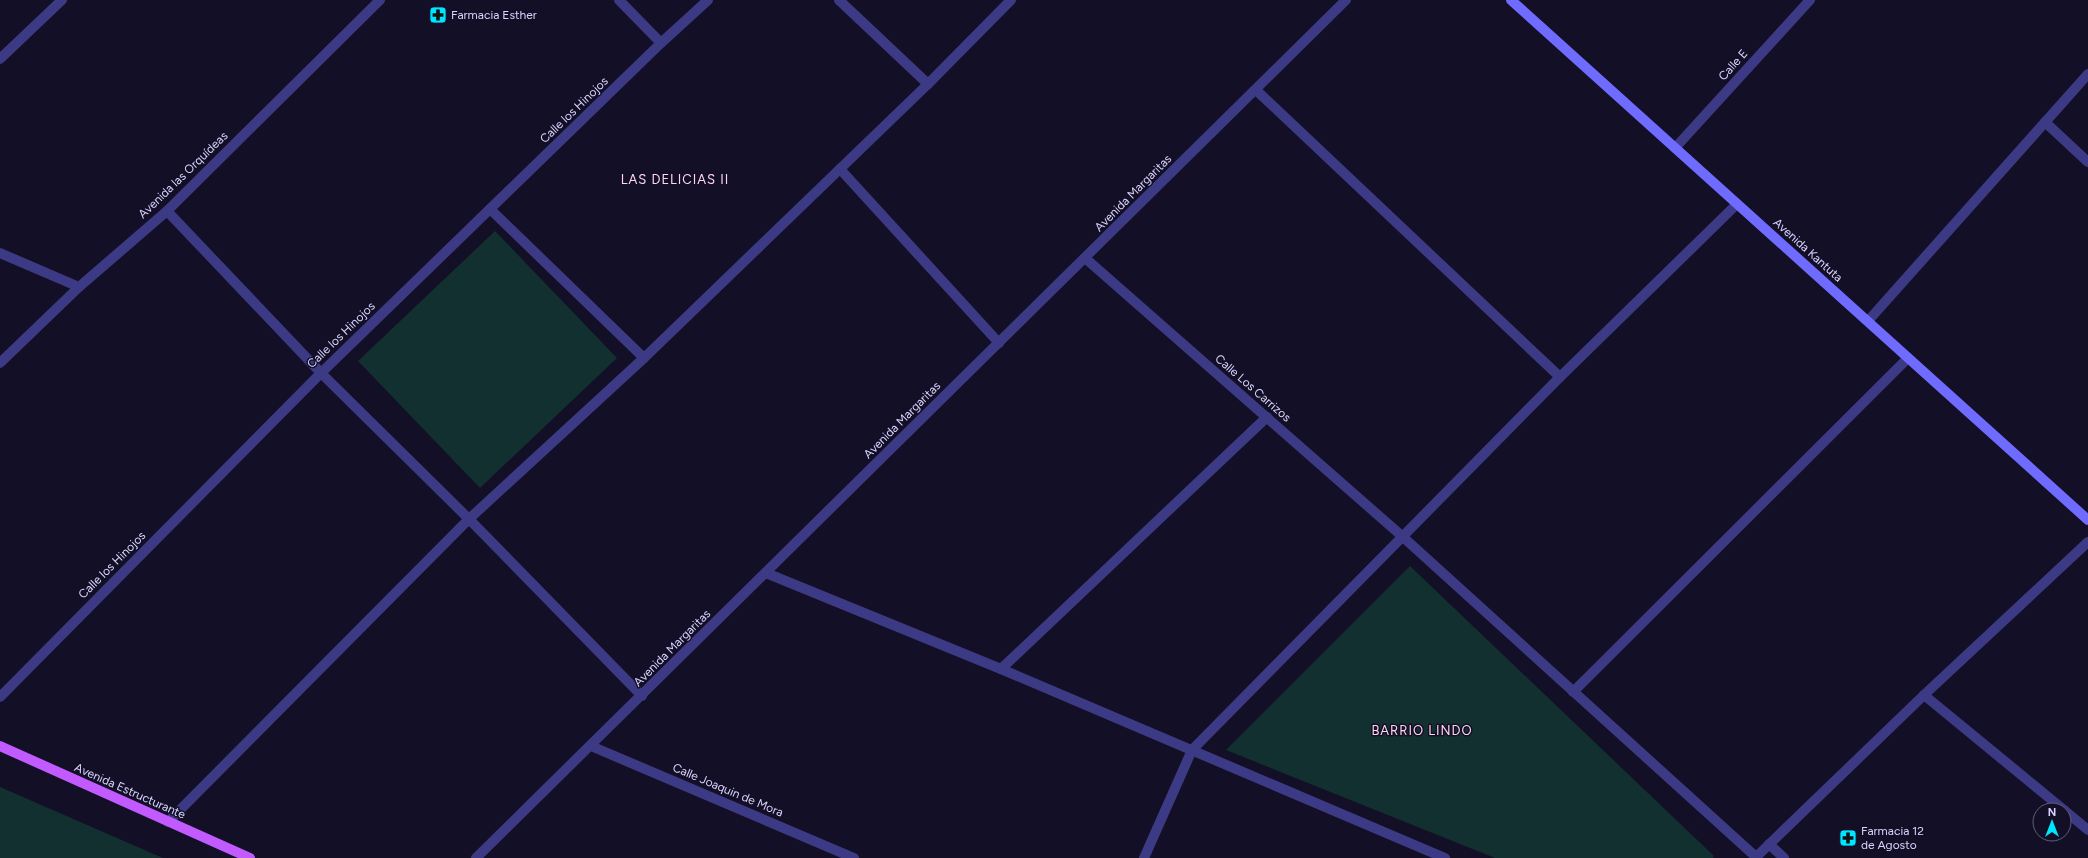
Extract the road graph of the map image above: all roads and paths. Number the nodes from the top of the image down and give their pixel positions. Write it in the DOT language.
graph roads {
  1 [pos="62,0"];
  2 [pos="380,0"];
  3 [pos="619,0"];
  4 [pos="708,0"];
  5 [pos="839,0"];
  6 [pos="1011,0"];
  7 [pos="1346,0"];
  8 [pos="1511,0"];
  9 [pos="1810,0"];
  10 [pos="660,43"];
  11 [pos="0,59"];
  12 [pos="2088,74"];
  13 [pos="928,84"];
  14 [pos="1256,90"];
  15 [pos="2045,122"];
  16 [pos="1675,148"];
  17 [pos="2088,162"];
  18 [pos="840,169"];
  19 [pos="1737,204"];
  20 [pos="490,209"];
  21 [pos="167,211"];
  22 [pos="0,253"];
  23 [pos="1085,258"];
  24 [pos="79,287"];
  25 [pos="1868,321"];
  26 [pos="999,343"];
  27 [pos="644,358"];
  28 [pos="1908,358"];
  29 [pos="0,363"];
  30 [pos="321,373"];
  31 [pos="1560,377"];
  32 [pos="1267,417"];
  33 [pos="470,519"];
  34 [pos="2088,520"];
  35 [pos="1403,537"];
  36 [pos="2088,542"];
  37 [pos="766,573"];
  38 [pos="1001,669"];
  39 [pos="1573,692"];
  40 [pos="1924,695"];
  41 [pos="642,696"];
  42 [pos="0,697"];
  43 [pos="0,746"];
  44 [pos="591,746"];
  45 [pos="1192,750"];
  46 [pos="2054,802"];
  47 [pos="2072,817"];
  48 [pos="168,822"];
  49 [pos="2088,830"];
  50 [pos="1769,844"];
  51 [pos="1756,857"];
  52 [pos="250,858"];
  53 [pos="476,858"];
  54 [pos="854,858"];
  55 [pos="1144,858"];
  56 [pos="1445,858"];
  57 [pos="1784,858"];
  1 -- 11 [label="street"];
  2 -- 21 [label="street, Avenida las Orquídeas"];
  3 -- 10 [label="street"];
  4 -- 10 [label="street, Calle los Hinojos"];
  5 -- 13 [label="street"];
  6 -- 13 [label="street"];
  7 -- 14 [label="street, Avenida Margaritas"];
  8 -- 16 [label="street, Avenida Kantuta"];
  9 -- 16 [label="street, Calle E"];
  10 -- 20 [label="street, Calle los Hinojos"];
  12 -- 15 [label="street"];
  13 -- 18 [label="street"];
  14 -- 23 [label="street, Avenida Margaritas"];
  14 -- 31 [label="street"];
  15 -- 17 [label="street"];
  15 -- 25 [label="street"];
  16 -- 19 [label="street, Avenida Kantuta"];
  18 -- 26 [label="street"];
  18 -- 27 [label="street"];
  19 -- 25 [label="street, Avenida Kantuta"];
  19 -- 31 [label="street"];
  20 -- 27 [label="street"];
  20 -- 30 [label="street, Calle los Hinojos"];
  21 -- 24 [label="street, Avenida las Orquídeas"];
  21 -- 30 [label="street"];
  22 -- 24 [label="street"];
  23 -- 26 [label="street, Avenida Margaritas"];
  23 -- 32 [label="street, Calle Los Carrizos"];
  24 -- 29 [label="street, Avenida las Orquídeas"];
  25 -- 28 [label="street, Avenida Kantuta"];
  26 -- 37 [label="street, Avenida Margaritas"];
  27 -- 33 [label="street"];
  28 -- 34 [label="street, Avenida Kantuta"];
  28 -- 39 [label="street"];
  30 -- 33 [label="street"];
  30 -- 42 [label="street, Calle los Hinojos"];
  31 -- 35 [label="street"];
  32 -- 35 [label="street, Calle Los Carrizos"];
  32 -- 38 [label="street"];
  33 -- 41 [label="street"];
  33 -- 48 [label="street"];
  35 -- 39 [label="street, Calle Los Carrizos"];
  35 -- 45 [label="street"];
  36 -- 40 [label="street"];
  37 -- 38 [label="street"];
  37 -- 41 [label="street, Avenida Margaritas"];
  38 -- 45 [label="street"];
  39 -- 51 [label="street, Calle Los Carrizos"];
  40 -- 46 [label="street"];
  40 -- 50 [label="street"];
  41 -- 44 [label="street, Avenida Margaritas"];
  43 -- 48 [label="main road, Avenida Estructurante"];
  44 -- 53 [label="street, Avenida Margaritas"];
  44 -- 54 [label="street, Calle Joaquin de Mora"];
  45 -- 55 [label="street"];
  45 -- 56 [label="street"];
  47 -- 49 [label="street"];
  48 -- 52 [label="main road, Avenida Estructurante"];
  50 -- 51 [label="street"];
  50 -- 57 [label="street"];
}
